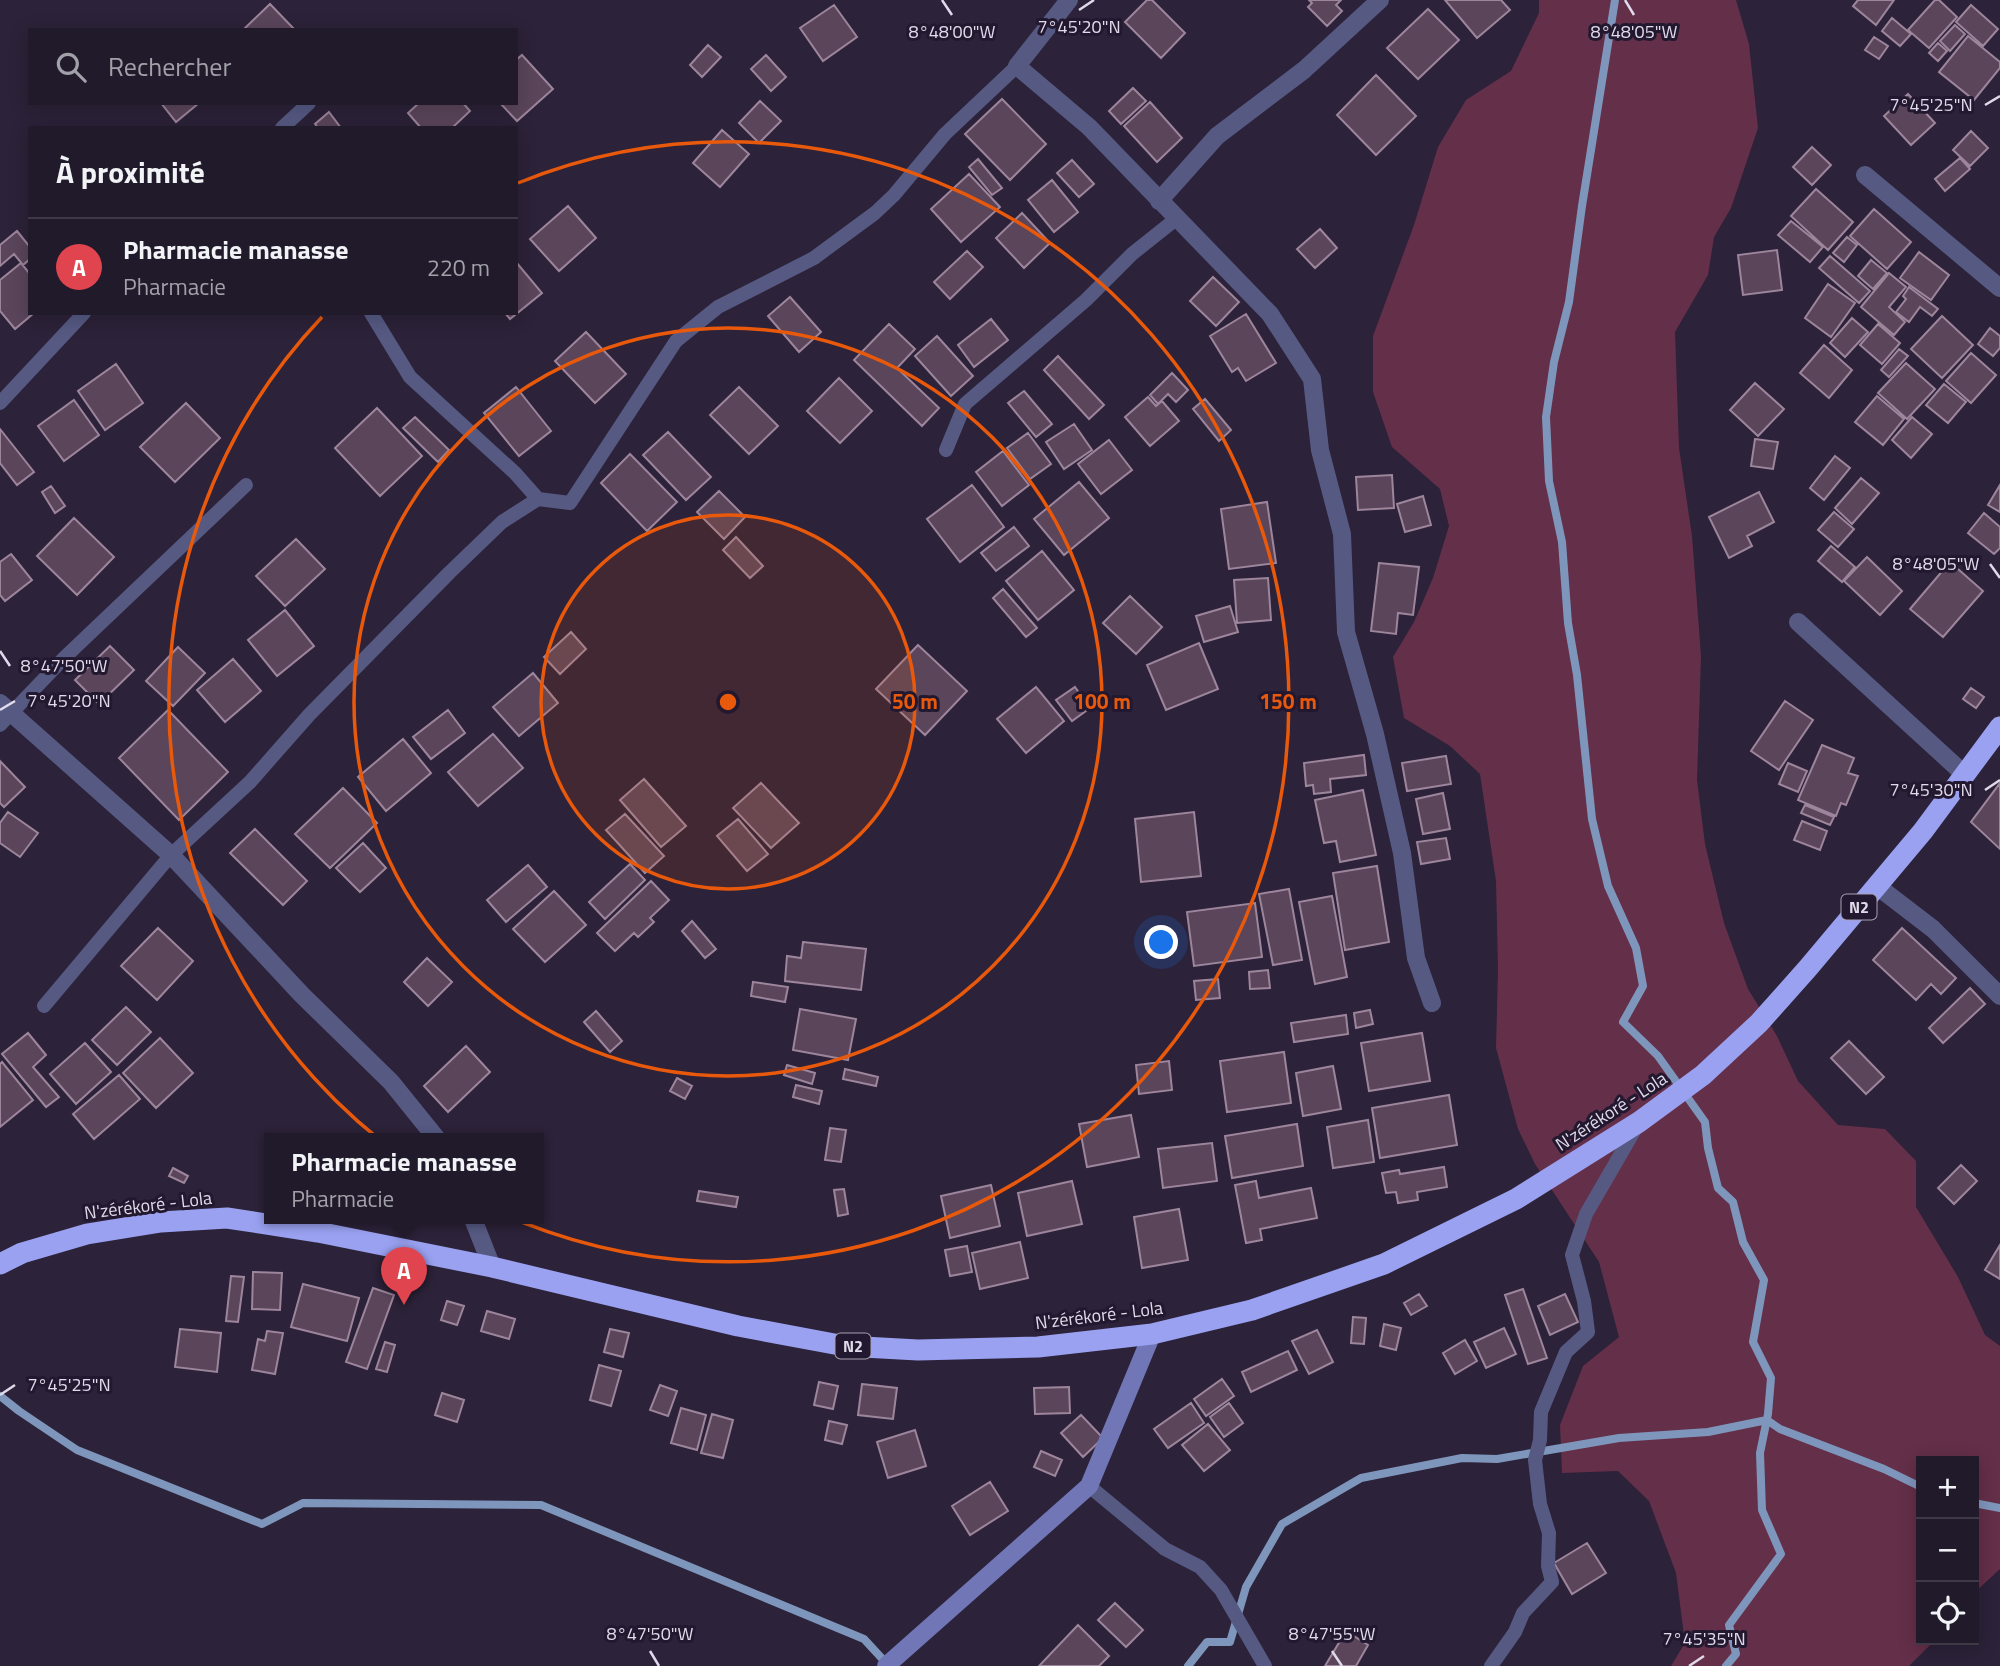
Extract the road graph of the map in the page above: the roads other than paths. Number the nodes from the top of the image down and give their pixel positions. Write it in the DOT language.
graph roads {
  1 [pos="1069,0"];
  2 [pos="1380,0"];
  3 [pos="1017,66"];
  4 [pos="307,105"];
  5 [pos="284,126"];
  6 [pos="1865,175"];
  7 [pos="1159,201"];
  8 [pos="1176,219"];
  9 [pos="2000,288"];
  10 [pos="82,315"];
  11 [pos="372,315"];
  12 [pos="0,403"];
  13 [pos="946,450"];
  14 [pos="246,485"];
  15 [pos="538,499"];
  16 [pos="1798,622"];
  17 [pos="4,713"];
  18 [pos="2000,727"];
  19 [pos="1964,774"];
  20 [pos="171,855"];
  21 [pos="1877,886"];
  22 [pos="2000,996"];
  23 [pos="1432,1003"];
  24 [pos="44,1006"];
  25 [pos="1639,1122"];
  26 [pos="432,1133"];
  27 [pos="264,1224"];
  28 [pos="266,1224"];
  29 [pos="475,1224"];
  30 [pos="0,1264"];
  31 [pos="492,1267"];
  32 [pos="1152,1334"];
  33 [pos="1089,1486"];
  34 [pos="886,1666"];
  35 [pos="1265,1666"];
  36 [pos="1492,1666"];
  1 -- 3 [label="street"];
  2 -- 7 [label="street"];
  3 -- 7 [label="street"];
  3 -- 15 [label="lane"];
  4 -- 5 [label="lane"];
  6 -- 9 [label="street"];
  7 -- 8 [label="street"];
  8 -- 13 [label="lane"];
  8 -- 23 [label="street"];
  10 -- 12 [label="lane"];
  11 -- 15 [label="lane"];
  14 -- 17 [label="lane"];
  15 -- 20 [label="lane"];
  16 -- 19 [label="street"];
  17 -- 20 [label="street"];
  18 -- 19 [label="highway, N'zérékoré - Lola / N2"];
  19 -- 21 [label="highway, N'zérékoré - Lola / N2"];
  20 -- 24 [label="lane"];
  20 -- 26 [label="street"];
  21 -- 22 [label="street"];
  21 -- 25 [label="highway, N'zérékoré - Lola / N2"];
  25 -- 32 [label="highway, N'zérékoré - Lola / N2"];
  25 -- 36 [label="lane"];
  27 -- 30 [label="highway, N'zérékoré - Lola / N2"];
  28 -- 31 [label="highway, N'zérékoré - Lola / N2"];
  29 -- 31 [label="street"];
  31 -- 32 [label="highway, N'zérékoré - Lola / N2"];
  32 -- 33 [label="street"];
  33 -- 34 [label="street"];
  33 -- 35 [label="lane"];
}
